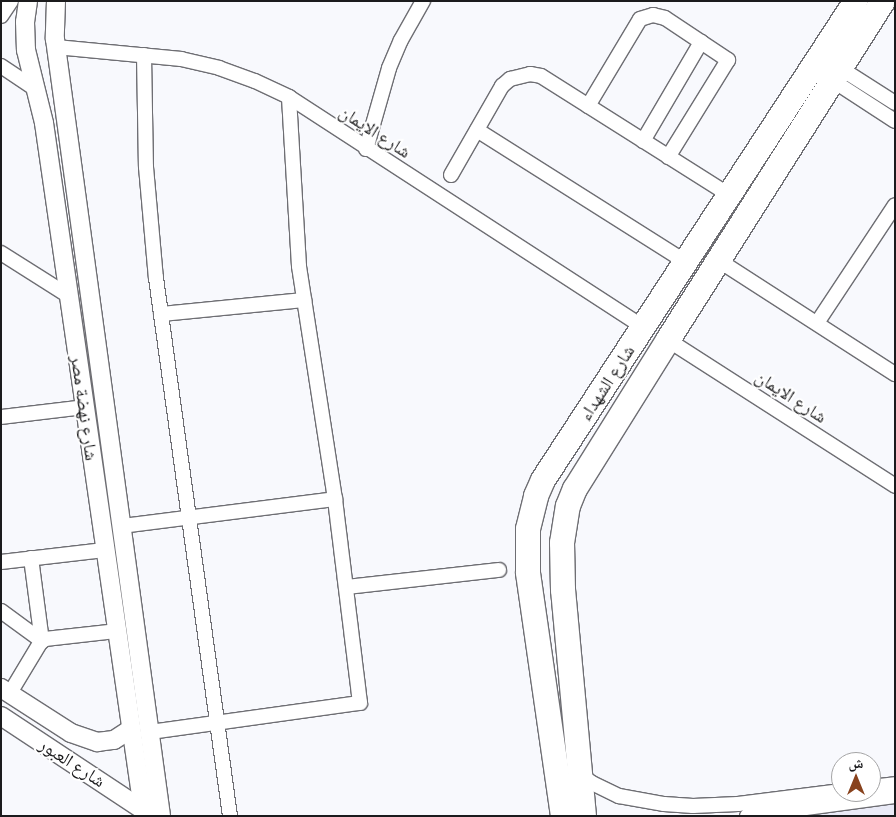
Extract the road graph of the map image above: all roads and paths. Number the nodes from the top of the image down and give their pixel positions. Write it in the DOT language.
graph roads {
  1 [pos="11,1"];
  2 [pos="28,1"];
  3 [pos="56,1"];
  4 [pos="423,1"];
  5 [pos="856,1"];
  6 [pos="883,1"];
  7 [pos="1,16"];
  8 [pos="701,42"];
  9 [pos="56,47"];
  10 [pos="144,55"];
  11 [pos="1,66"];
  12 [pos="836,74"];
  13 [pos="37,90"];
  14 [pos="289,97"];
  15 [pos="895,103"];
  16 [pos="588,106"];
  17 [pos="895,121"];
  18 [pos="477,130"];
  19 [pos="642,141"];
  20 [pos="366,149"];
  21 [pos="668,157"];
  22 [pos="451,175"];
  23 [pos="729,196"];
  24 [pos="895,206"];
  25 [pos="889,225"];
  26 [pos="1,253"];
  27 [pos="718,260"];
  28 [pos="686,262"];
  29 [pos="69,296"];
  30 [pos="304,300"];
  31 [pos="161,314"];
  32 [pos="817,323"];
  33 [pos="643,327"];
  34 [pos="668,340"];
  35 [pos="895,374"];
  36 [pos="85,407"];
  37 [pos="1,417"];
  38 [pos="895,486"];
  39 [pos="335,499"];
  40 [pos="188,518"];
  41 [pos="122,526"];
  42 [pos="562,543"];
  43 [pos="527,546"];
  44 [pos="104,550"];
  45 [pos="31,558"];
  46 [pos="1,562"];
  47 [pos="499,570"];
  48 [pos="347,586"];
  49 [pos="563,590"];
  50 [pos="530,600"];
  51 [pos="1,611"];
  52 [pos="116,631"];
  53 [pos="42,641"];
  54 [pos="6,691"];
  55 [pos="1,716"];
  56 [pos="216,724"];
  57 [pos="131,729"];
  58 [pos="150,732"];
  59 [pos="580,774"];
  60 [pos="895,784"];
  61 [pos="881,786"];
  62 [pos="831,792"];
  63 [pos="895,796"];
  64 [pos="663,810"];
  65 [pos="143,813"];
  66 [pos="161,816"];
  67 [pos="230,816"];
  68 [pos="563,816"];
  69 [pos="584,816"];
  70 [pos="747,816"];
  1 -- 7 [label="street"];
  2 -- 13 [label="street, شارع نهضة مصر"];
  3 -- 9 [label="street, شارع نهضة مصر"];
  4 -- 20 [label="street"];
  5 -- 23 [label="highway, شارع الشهداء"];
  6 -- 12 [label="highway, شارع الشهداء"];
  8 -- 16 [label="street"];
  8 -- 19 [label="street"];
  8 -- 21 [label="street"];
  9 -- 10 [label="street, شارع الايمان"];
  9 -- 41 [label="street, شارع نهضة مصر"];
  10 -- 14 [label="street, شارع الايمان"];
  10 -- 31 [label="street"];
  11 -- 13 [label="street"];
  12 -- 15 [label="street"];
  12 -- 17 [label="street"];
  12 -- 27 [label="highway, شارع الشهداء"];
  13 -- 29 [label="street, شارع نهضة مصر"];
  14 -- 20 [label="street, شارع الايمان"];
  14 -- 30 [label="street"];
  16 -- 18 [label="street"];
  16 -- 19 [label="street"];
  18 -- 22 [label="street"];
  18 -- 28 [label="street"];
  19 -- 21 [label="street"];
  20 -- 33 [label="street, شارع الايمان"];
  21 -- 23 [label="street"];
  23 -- 28 [label="highway, شارع الشهداء"];
  24 -- 25 [label="street"];
  25 -- 32 [label="street"];
  26 -- 29 [label="street"];
  27 -- 32 [label="street"];
  27 -- 34 [label="highway, شارع الشهداء"];
  28 -- 33 [label="highway, شارع الشهداء"];
  29 -- 36 [label="street, شارع نهضة مصر"];
  30 -- 31 [label="street"];
  30 -- 39 [label="street"];
  31 -- 40 [label="street"];
  32 -- 35 [label="street"];
  33 -- 43 [label="highway, شارع الشهداء"];
  34 -- 38 [label="street, شارع الايمان"];
  34 -- 42 [label="highway, شارع الشهداء"];
  36 -- 37 [label="street"];
  36 -- 44 [label="street, شارع نهضة مصر"];
  39 -- 40 [label="street"];
  39 -- 48 [label="street"];
  40 -- 41 [label="street"];
  40 -- 56 [label="street"];
  41 -- 58 [label="street, شارع نهضة مصر"];
  42 -- 43 [label="highway"];
  42 -- 49 [label="highway, شارع الشهداء"];
  43 -- 50 [label="highway, شارع الشهداء"];
  44 -- 45 [label="street"];
  44 -- 52 [label="street, شارع نهضة مصر"];
  45 -- 46 [label="street"];
  45 -- 53 [label="street"];
  47 -- 48 [label="street"];
  48 -- 56 [label="street"];
  49 -- 50 [label="highway"];
  49 -- 59 [label="highway, شارع الشهداء"];
  50 -- 68 [label="highway, شارع الشهداء"];
  51 -- 53 [label="street"];
  52 -- 53 [label="street"];
  52 -- 57 [label="street, شارع نهضة مصر"];
  53 -- 54 [label="street"];
  54 -- 57 [label="street, شارع العبور"];
  55 -- 65 [label="street, شارع العبور"];
  56 -- 58 [label="street"];
  56 -- 67 [label="street"];
  57 -- 65 [label="street, شارع نهضة مصر"];
  58 -- 66 [label="street, شارع نهضة مصر"];
  59 -- 64 [label="street"];
  59 -- 69 [label="highway, شارع الشهداء"];
  60 -- 61 [label="street"];
  62 -- 64 [label="street"];
  63 -- 70 [label="street"];
}
